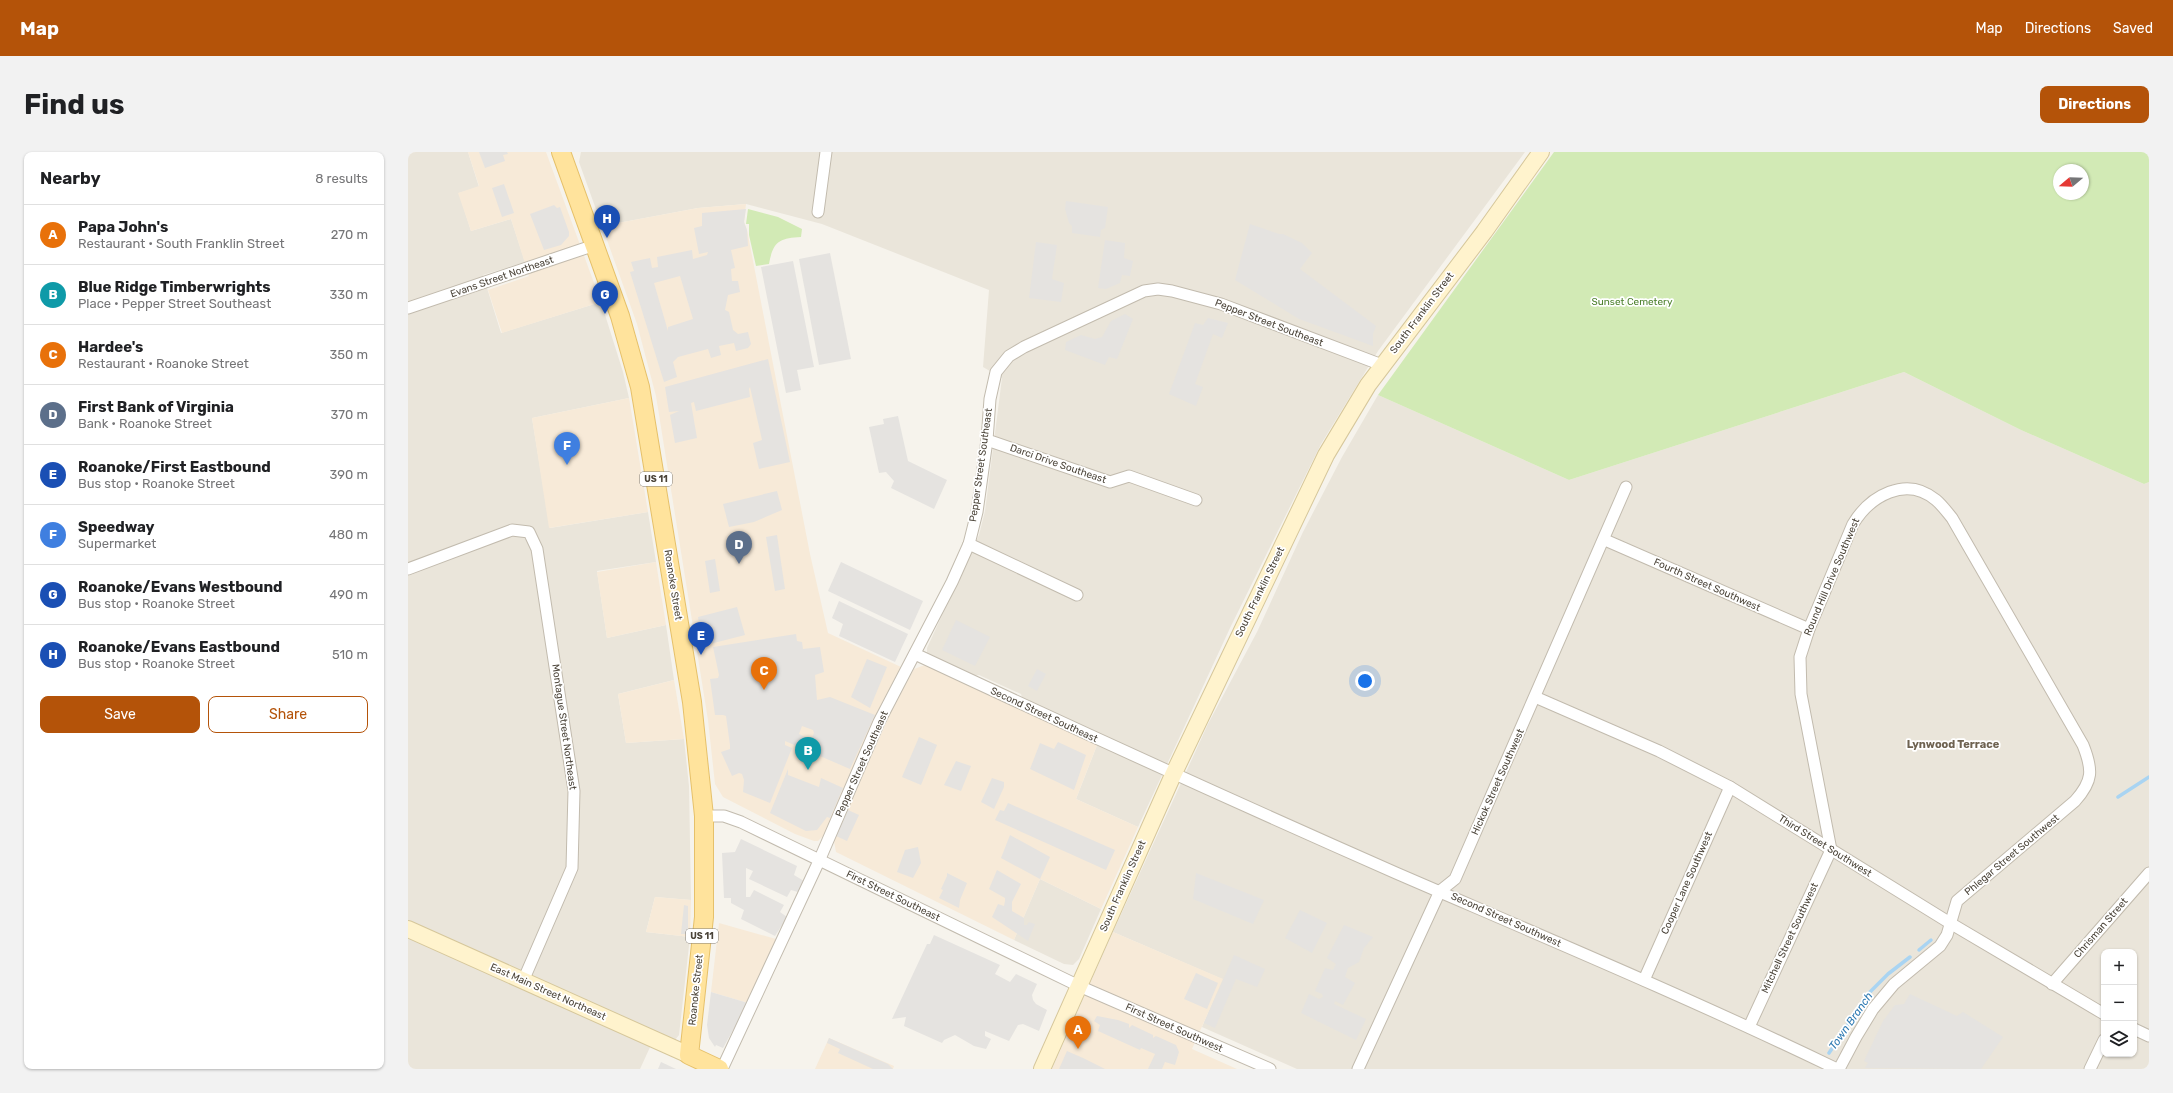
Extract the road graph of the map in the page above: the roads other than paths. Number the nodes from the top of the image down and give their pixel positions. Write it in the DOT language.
graph roads {
  1 [pos="561,152"];
  2 [pos="826,152"];
  3 [pos="1541,152"];
  4 [pos="818,212"];
  5 [pos="595,245"];
  6 [pos="408,308"];
  7 [pos="1382,365"];
  8 [pos="987,440"];
  9 [pos="1626,487"];
  10 [pos="1196,500"];
  11 [pos="1605,540"];
  12 [pos="969,544"];
  13 [pos="408,569"];
  14 [pos="1077,595"];
  15 [pos="1809,630"];
  16 [pos="915,654"];
  17 [pos="1535,697"];
  18 [pos="1173,775"];
  19 [pos="2090,776"];
  20 [pos="1730,787"];
  21 [pos="704,816"];
  22 [pos="1831,850"];
  23 [pos="819,861"];
  24 [pos="2149,873"];
  25 [pos="1440,891"];
  26 [pos="1950,923"];
  27 [pos="408,929"];
  28 [pos="1644,980"];
  29 [pos="523,981"];
  30 [pos="2052,984"];
  31 [pos="1079,986"];
  32 [pos="2101,1012"];
  33 [pos="1749,1027"];
  34 [pos="2137,1030"];
  35 [pos="2149,1036"];
  36 [pos="2101,1046"];
  37 [pos="689,1055"];
  38 [pos="721,1069"];
  39 [pos="1042,1069"];
  40 [pos="1270,1069"];
  41 [pos="1358,1069"];
  42 [pos="1838,1069"];
  43 [pos="2090,1069"];
  1 -- 5 [label="main road, Roanoke Street / US 11"];
  2 -- 4 [label="street"];
  3 -- 7 [label="main road, South Franklin Street"];
  5 -- 6 [label="street, Evans Street Northeast"];
  5 -- 21 [label="main road, Roanoke Street / US 11"];
  7 -- 8 [label="street, Pepper Street Southeast"];
  7 -- 18 [label="main road, South Franklin Street"];
  8 -- 10 [label="street, Darci Drive Southeast"];
  8 -- 12 [label="street, Pepper Street Southeast"];
  9 -- 11 [label="street, Hickok Street Southwest"];
  11 -- 15 [label="street, Fourth Street Southwest"];
  11 -- 17 [label="street, Hickok Street Southwest"];
  12 -- 14 [label="street"];
  12 -- 16 [label="street, Pepper Street Southeast"];
  13 -- 29 [label="street, Montague Street Northeast"];
  15 -- 19 [label="street, Round Hill Drive Southwest"];
  15 -- 22 [label="street, Round Hill Drive Southwest"];
  16 -- 18 [label="street, Second Street Southeast"];
  16 -- 23 [label="street, Pepper Street Southeast"];
  17 -- 20 [label="street, Third Street Southwest"];
  17 -- 25 [label="street, Hickok Street Southwest"];
  18 -- 25 [label="street, Second Street Southwest"];
  18 -- 31 [label="main road, South Franklin Street"];
  19 -- 26 [label="street, Phlegar Street Southwest"];
  20 -- 22 [label="street, Third Street Southwest"];
  20 -- 28 [label="street, Cooper Lane Southwest"];
  21 -- 23 [label="street, First Street Southeast"];
  21 -- 37 [label="main road, Roanoke Street / US 11"];
  22 -- 26 [label="street, Third Street Southwest"];
  22 -- 33 [label="street, Mitchell Street Southwest"];
  23 -- 31 [label="street, First Street Southeast"];
  23 -- 38 [label="street, Pepper Street Southeast"];
  24 -- 30 [label="street, Chrisman Street"];
  25 -- 28 [label="street, Second Street Southwest"];
  25 -- 41 [label="street, Hickok Street Southwest"];
  26 -- 30 [label="street, Third Street Southwest"];
  26 -- 42 [label="street, Phlegar Street Southwest"];
  27 -- 29 [label="main road, East Main Street Northeast"];
  28 -- 33 [label="street, Second Street Southwest"];
  29 -- 37 [label="main road, East Main Street Northeast"];
  30 -- 32 [label="street, Third Street Southwest"];
  31 -- 39 [label="main road, South Franklin Street"];
  31 -- 40 [label="street, First Street Southwest"];
  33 -- 42 [label="street, Second Street Southwest"];
  34 -- 35 [label="street"];
  36 -- 43 [label="street"];
  37 -- 38 [label="main road"];
}
